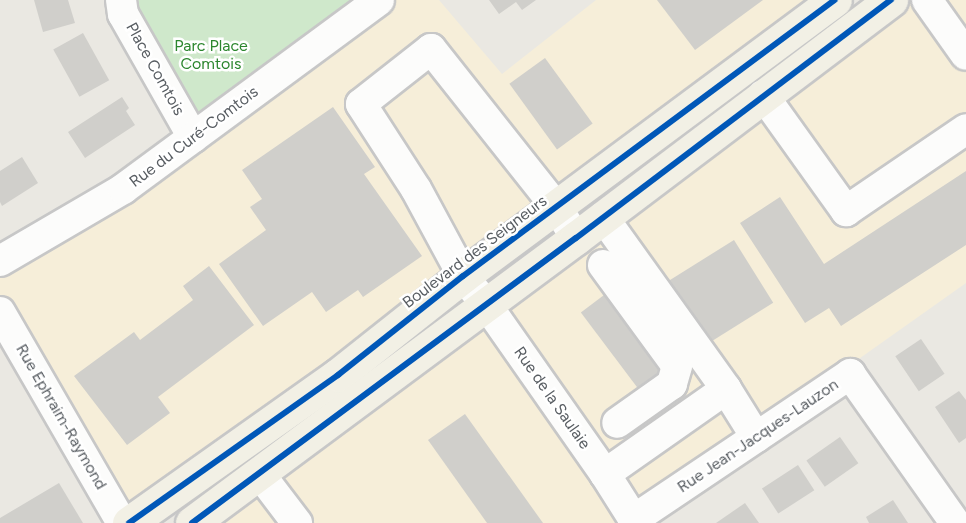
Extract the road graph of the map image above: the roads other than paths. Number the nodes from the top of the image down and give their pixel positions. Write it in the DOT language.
graph roads {
  1 [pos="121,0"];
  2 [pos="379,0"];
  3 [pos="835,0"];
  4 [pos="891,0"];
  5 [pos="927,0"];
  6 [pos="966,55"];
  7 [pos="763,95"];
  8 [pos="966,129"];
  9 [pos="193,137"];
  10 [pos="557,208"];
  11 [pos="603,217"];
  12 [pos="576,238"];
  13 [pos="0,261"];
  14 [pos="603,265"];
  15 [pos="463,276"];
  16 [pos="486,304"];
  17 [pos="0,312"];
  18 [pos="726,389"];
  19 [pos="617,423"];
  20 [pos="756,437"];
  21 [pos="259,472"];
  22 [pos="605,474"];
  23 [pos="634,522"];
  24 [pos="122,523"];
  25 [pos="129,523"];
  26 [pos="192,523"];
  27 [pos="297,523"];
  28 [pos="955,523"];
  1 -- 9 [label="street, Place Comtois"];
  2 -- 9 [label="street, Rue du Curé-Comtois"];
  3 -- 10 [label="main road, Boulevard des Seigneurs"];
  4 -- 7 [label="main road"];
  5 -- 6 [label="street"];
  7 -- 8 [label="street"];
  7 -- 11 [label="main road"];
  9 -- 13 [label="street, Rue du Curé-Comtois"];
  10 -- 12 [label="street"];
  10 -- 15 [label="main road, Boulevard des Seigneurs"];
  10 -- 15 [label="street, Rue de la Saulaie"];
  11 -- 12 [label="main road"];
  11 -- 18 [label="street"];
  12 -- 16 [label="main road"];
  14 -- 19 [label="street"];
  15 -- 16 [label="street, Rue de la Saulaie"];
  15 -- 25 [label="main road, Boulevard des Seigneurs"];
  16 -- 21 [label="main road"];
  16 -- 22 [label="street, Rue de la Saulaie"];
  17 -- 24 [label="street, Rue Ephraim-Raymond"];
  18 -- 20 [label="street"];
  18 -- 22 [label="street"];
  20 -- 23 [label="street, Rue Jean-Jacques-Lauzon"];
  20 -- 28 [label="street, Rue Jean-Jacques-Lauzon"];
  21 -- 26 [label="main road"];
  21 -- 27 [label="street"];
  22 -- 23 [label="street, Rue de la Saulaie"];
}
